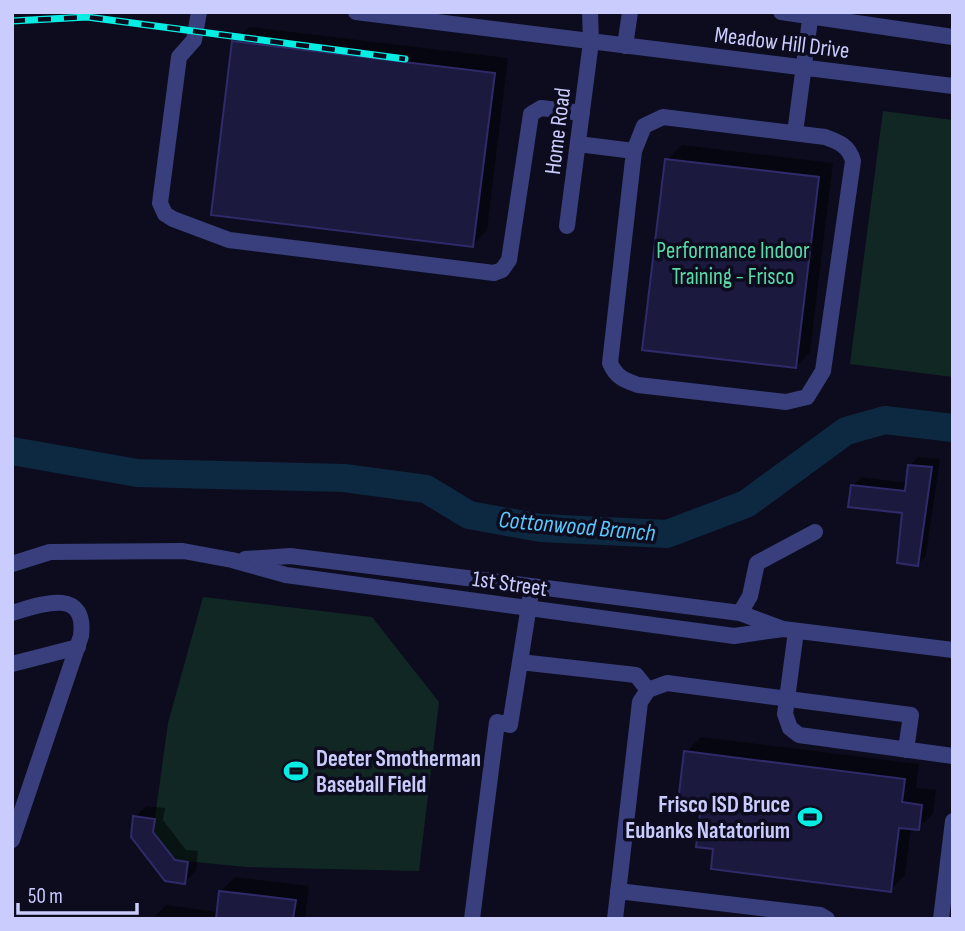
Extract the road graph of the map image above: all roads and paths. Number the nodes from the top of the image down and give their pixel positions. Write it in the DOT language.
graph roads {
  1 [pos="199,12"];
  2 [pos="356,12"];
  3 [pos="590,12"];
  4 [pos="630,12"];
  5 [pos="781,12"];
  6 [pos="811,14"];
  7 [pos="953,37"];
  8 [pos="591,42"];
  9 [pos="625,46"];
  10 [pos="805,68"];
  11 [pos="953,86"];
  12 [pos="582,113"];
  13 [pos="794,134"];
  14 [pos="578,144"];
  15 [pos="634,151"];
  16 [pos="567,226"];
  17 [pos="815,532"];
  18 [pos="232,560"];
  19 [pos="12,564"];
  20 [pos="531,586"];
  21 [pos="528,608"];
  22 [pos="12,612"];
  23 [pos="740,613"];
  24 [pos="789,630"];
  25 [pos="78,647"];
  26 [pos="953,650"];
  27 [pos="520,662"];
  28 [pos="12,664"];
  29 [pos="648,690"];
  30 [pos="786,699"];
  31 [pos="906,750"];
  32 [pos="953,756"];
  33 [pos="953,821"];
  34 [pos="12,840"];
  35 [pos="618,891"];
  36 [pos="945,910"];
  37 [pos="472,919"];
  38 [pos="615,919"];
  39 [pos="827,919"];
  1 -- 12 [label="street"];
  2 -- 8 [label="street, Meadow Hill Drive"];
  3 -- 8 [label="street, Home Road"];
  4 -- 9 [label="street"];
  5 -- 6 [label="street"];
  6 -- 7 [label="street"];
  6 -- 10 [label="street"];
  8 -- 9 [label="street, Meadow Hill Drive"];
  8 -- 12 [label="street, Home Road"];
  9 -- 10 [label="street, Meadow Hill Drive"];
  10 -- 11 [label="street, Meadow Hill Drive"];
  10 -- 13 [label="street"];
  12 -- 14 [label="street, Home Road"];
  13 -- 15 [label="street"];
  13 -- 15 [label="street"];
  14 -- 15 [label="street"];
  14 -- 16 [label="street, Home Road"];
  17 -- 23 [label="street"];
  18 -- 19 [label="street, 1st Street"];
  18 -- 20 [label="street, 1st Street"];
  18 -- 21 [label="street, 1st Street"];
  20 -- 21 [label="street"];
  20 -- 23 [label="street, 1st Street"];
  21 -- 24 [label="street, 1st Street"];
  21 -- 27 [label="street"];
  22 -- 25 [label="street"];
  23 -- 24 [label="street, 1st Street"];
  24 -- 26 [label="street, 1st Street"];
  24 -- 30 [label="street"];
  25 -- 28 [label="street"];
  25 -- 34 [label="street"];
  27 -- 29 [label="street"];
  27 -- 37 [label="street"];
  29 -- 30 [label="street"];
  29 -- 35 [label="street"];
  30 -- 31 [label="street"];
  30 -- 31 [label="street"];
  31 -- 32 [label="street"];
  33 -- 36 [label="street"];
  35 -- 38 [label="street"];
  35 -- 39 [label="street"];
}
